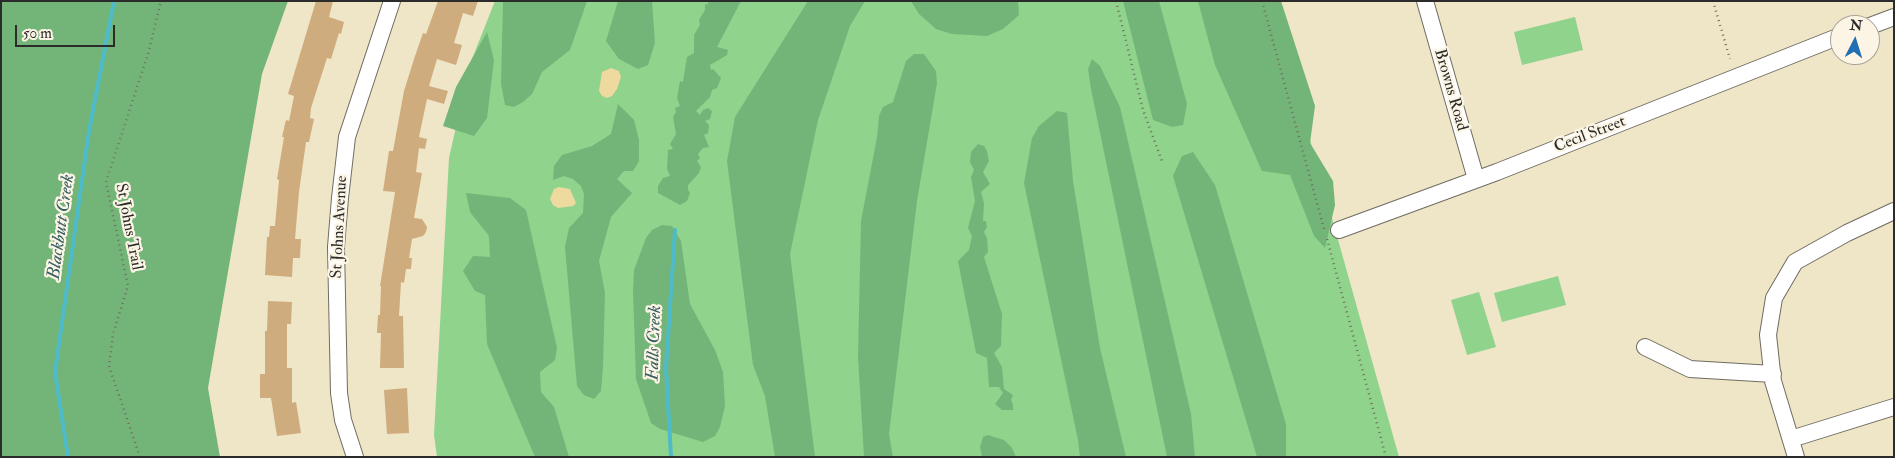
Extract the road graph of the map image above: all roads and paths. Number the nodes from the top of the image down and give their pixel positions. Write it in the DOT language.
graph roads {
  1 [pos="161,1"];
  2 [pos="392,1"];
  3 [pos="1116,1"];
  4 [pos="1262,1"];
  5 [pos="1425,1"];
  6 [pos="1713,1"];
  7 [pos="1894,17"];
  8 [pos="1880,22"];
  9 [pos="1830,40"];
  10 [pos="1730,60"];
  11 [pos="1162,164"];
  12 [pos="1476,179"];
  13 [pos="1894,211"];
  14 [pos="1339,230"];
  15 [pos="1645,348"];
  16 [pos="1773,374"];
  17 [pos="1894,407"];
  18 [pos="1791,439"];
  19 [pos="140,457"];
  20 [pos="355,457"];
  21 [pos="1386,457"];
  22 [pos="1796,457"];
  1 -- 19 [label="path, St Johns Trail"];
  2 -- 20 [label="street, St Johns Avenue"];
  3 -- 11 [label="path"];
  4 -- 21 [label="path"];
  5 -- 12 [label="street, Browns Road"];
  6 -- 10 [label="path"];
  7 -- 8 [label="street"];
  9 -- 12 [label="street, Cecil Street"];
  12 -- 14 [label="street, Cecil Street"];
  13 -- 16 [label="street"];
  15 -- 16 [label="street"];
  16 -- 18 [label="street"];
  17 -- 18 [label="street"];
  18 -- 22 [label="street"];
}
